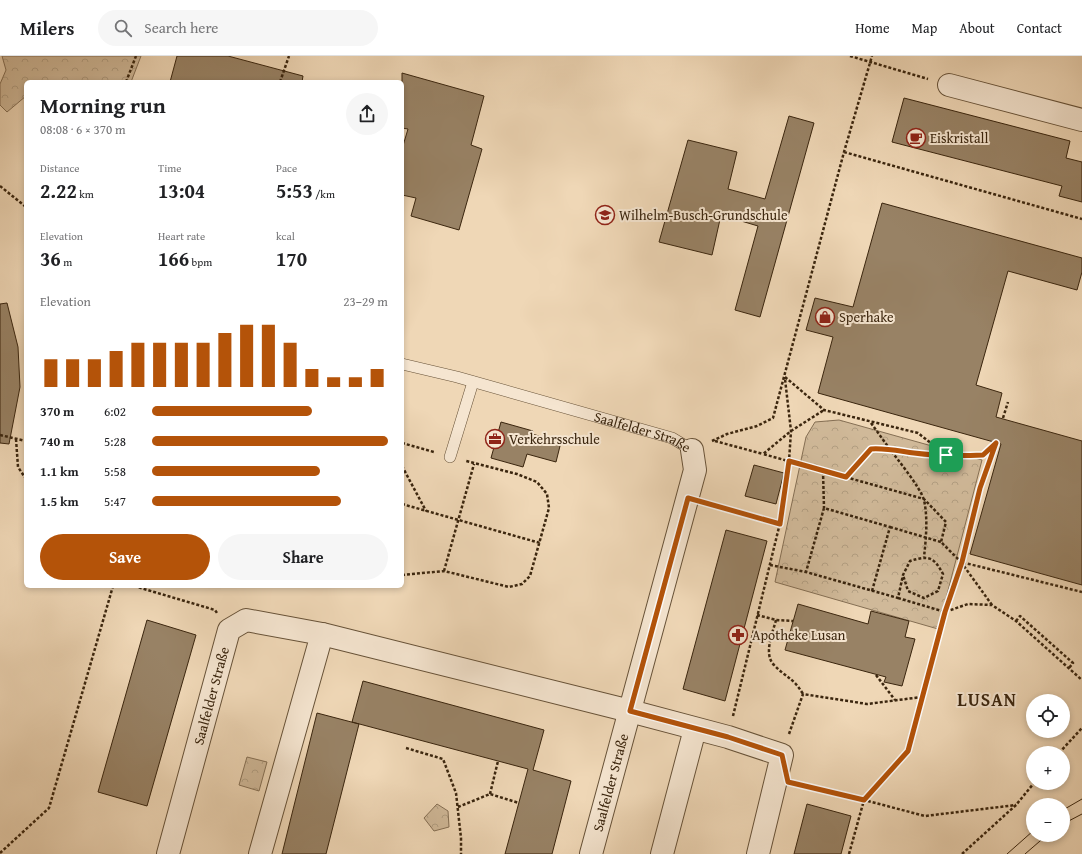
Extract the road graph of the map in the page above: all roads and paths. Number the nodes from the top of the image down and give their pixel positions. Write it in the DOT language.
graph roads {
  1 [pos="136,56"];
  2 [pos="289,56"];
  3 [pos="850,56"];
  4 [pos="872,56"];
  5 [pos="869,62"];
  6 [pos="127,80"];
  7 [pos="281,80"];
  8 [pos="949,85"];
  9 [pos="1082,120"];
  10 [pos="844,152"];
  11 [pos="0,186"];
  12 [pos="24,205"];
  13 [pos="1082,219"];
  14 [pos="404,365"];
  15 [pos="784,377"];
  16 [pos="472,382"];
  17 [pos="1008,402"];
  18 [pos="824,410"];
  19 [pos="1003,418"];
  20 [pos="870,422"];
  21 [pos="791,431"];
  22 [pos="0,436"];
  23 [pos="16,439"];
  24 [pos="24,441"];
  25 [pos="404,444"];
  26 [pos="700,446"];
  27 [pos="739,448"];
  28 [pos="889,448"];
  29 [pos="763,454"];
  30 [pos="946,455"];
  31 [pos="450,456"];
  32 [pos="789,461"];
  33 [pos="474,464"];
  34 [pos="404,470"];
  35 [pos="823,471"];
  36 [pos="24,476"];
  37 [pos="846,477"];
  38 [pos="688,498"];
  39 [pos="924,499"];
  40 [pos="404,505"];
  41 [pos="824,508"];
  42 [pos="426,511"];
  43 [pos="457,520"];
  44 [pos="780,524"];
  45 [pos="890,527"];
  46 [pos="927,536"];
  47 [pos="941,542"];
  48 [pos="540,543"];
  49 [pos="924,557"];
  50 [pos="962,562"];
  51 [pos="769,565"];
  52 [pos="444,571"];
  53 [pos="806,572"];
  54 [pos="404,575"];
  55 [pos="903,575"];
  56 [pos="112,588"];
  57 [pos="141,588"];
  58 [pos="872,591"];
  59 [pos="1082,592"];
  60 [pos="898,598"];
  61 [pos="992,605"];
  62 [pos="945,612"];
  63 [pos="757,615"];
  64 [pos="776,620"];
  65 [pos="793,621"];
  66 [pos="1016,621"];
  67 [pos="229,630"];
  68 [pos="322,634"];
  69 [pos="1069,668"];
  70 [pos="876,675"];
  71 [pos="1082,680"];
  72 [pos="802,694"];
  73 [pos="922,697"];
  74 [pos="895,700"];
  75 [pos="630,711"];
  76 [pos="695,728"];
  77 [pos="1082,728"];
  78 [pos="728,737"];
  79 [pos="1065,746"];
  80 [pos="406,748"];
  81 [pos="782,755"];
  82 [pos="498,761"];
  83 [pos="795,784"];
  84 [pos="1028,790"];
  85 [pos="490,794"];
  86 [pos="864,800"];
  87 [pos="519,803"];
  88 [pos="1016,805"];
  89 [pos="458,807"];
  90 [pos="0,853"];
  91 [pos="168,854"];
  92 [pos="260,854"];
  93 [pos="461,854"];
  94 [pos="591,854"];
  95 [pos="662,854"];
  96 [pos="758,854"];
  97 [pos="849,854"];
  98 [pos="962,854"];
  1 -- 6 [label="path"];
  2 -- 7 [label="path"];
  3 -- 5 [label="path"];
  4 -- 5 [label="path"];
  5 -- 8 [label="path"];
  5 -- 10 [label="path"];
  8 -- 9 [label="street"];
  10 -- 13 [label="path"];
  10 -- 15 [label="path"];
  11 -- 12 [label="path"];
  14 -- 16 [label="lane, Saalfelder Straße"];
  15 -- 18 [label="path"];
  15 -- 21 [label="path"];
  15 -- 26 [label="path"];
  16 -- 26 [label="lane, Saalfelder Straße"];
  16 -- 31 [label="lane"];
  17 -- 19 [label="path"];
  18 -- 20 [label="path"];
  18 -- 21 [label="path"];
  20 -- 28 [label="path"];
  20 -- 30 [label="path"];
  21 -- 29 [label="path"];
  21 -- 32 [label="path"];
  22 -- 23 [label="path"];
  23 -- 24 [label="path"];
  23 -- 36 [label="path"];
  25 -- 31 [label="path"];
  26 -- 38 [label="street, Saalfelder Straße"];
  27 -- 29 [label="path"];
  28 -- 30 [label="path"];
  28 -- 37 [label="path"];
  28 -- 39 [label="path"];
  29 -- 32 [label="path"];
  30 -- 50 [label="path"];
  31 -- 33 [label="path"];
  32 -- 35 [label="path"];
  32 -- 44 [label="path"];
  33 -- 43 [label="path"];
  33 -- 48 [label="path"];
  34 -- 42 [label="path"];
  35 -- 37 [label="path"];
  35 -- 41 [label="path"];
  37 -- 39 [label="path"];
  38 -- 44 [label="path"];
  38 -- 75 [label="street, Saalfelder Straße"];
  39 -- 46 [label="path"];
  39 -- 47 [label="path"];
  40 -- 42 [label="path"];
  41 -- 45 [label="path"];
  41 -- 53 [label="path"];
  42 -- 43 [label="path"];
  43 -- 48 [label="path"];
  43 -- 52 [label="path"];
  44 -- 51 [label="path"];
  45 -- 46 [label="path"];
  45 -- 58 [label="path"];
  46 -- 47 [label="path"];
  46 -- 49 [label="path"];
  47 -- 50 [label="path"];
  48 -- 52 [label="path"];
  49 -- 55 [label="path"];
  49 -- 55 [label="path"];
  50 -- 59 [label="path"];
  50 -- 61 [label="path"];
  50 -- 62 [label="path"];
  51 -- 53 [label="path"];
  51 -- 63 [label="path"];
  52 -- 54 [label="path"];
  53 -- 58 [label="path"];
  55 -- 60 [label="path"];
  56 -- 90 [label="path"];
  57 -- 67 [label="path"];
  58 -- 60 [label="path"];
  60 -- 62 [label="path"];
  61 -- 62 [label="path"];
  61 -- 66 [label="path"];
  62 -- 73 [label="path"];
  63 -- 64 [label="path"];
  63 -- 78 [label="path"];
  64 -- 65 [label="path"];
  64 -- 72 [label="path"];
  66 -- 69 [label="path"];
  66 -- 69 [label="path"];
  67 -- 68 [label="street, Saalfelder Straße"];
  67 -- 91 [label="street, Saalfelder Straße"];
  68 -- 75 [label="street, Saalfelder Straße"];
  68 -- 92 [label="street"];
  69 -- 71 [label="path"];
  70 -- 74 [label="path"];
  72 -- 74 [label="path"];
  72 -- 81 [label="path"];
  73 -- 74 [label="path"];
  73 -- 86 [label="path"];
  75 -- 76 [label="street, Saalfelder Straße"];
  75 -- 94 [label="street, Saalfelder Straße"];
  76 -- 78 [label="street, Saalfelder Straße"];
  76 -- 95 [label="street"];
  77 -- 79 [label="path"];
  78 -- 81 [label="street, Saalfelder Straße"];
  80 -- 89 [label="path"];
  81 -- 96 [label="street"];
  82 -- 85 [label="path"];
  83 -- 86 [label="path"];
  84 -- 88 [label="path"];
  85 -- 87 [label="path"];
  85 -- 89 [label="path"];
  86 -- 88 [label="path"];
  86 -- 97 [label="path"];
  88 -- 98 [label="path"];
  89 -- 93 [label="path"];
}
